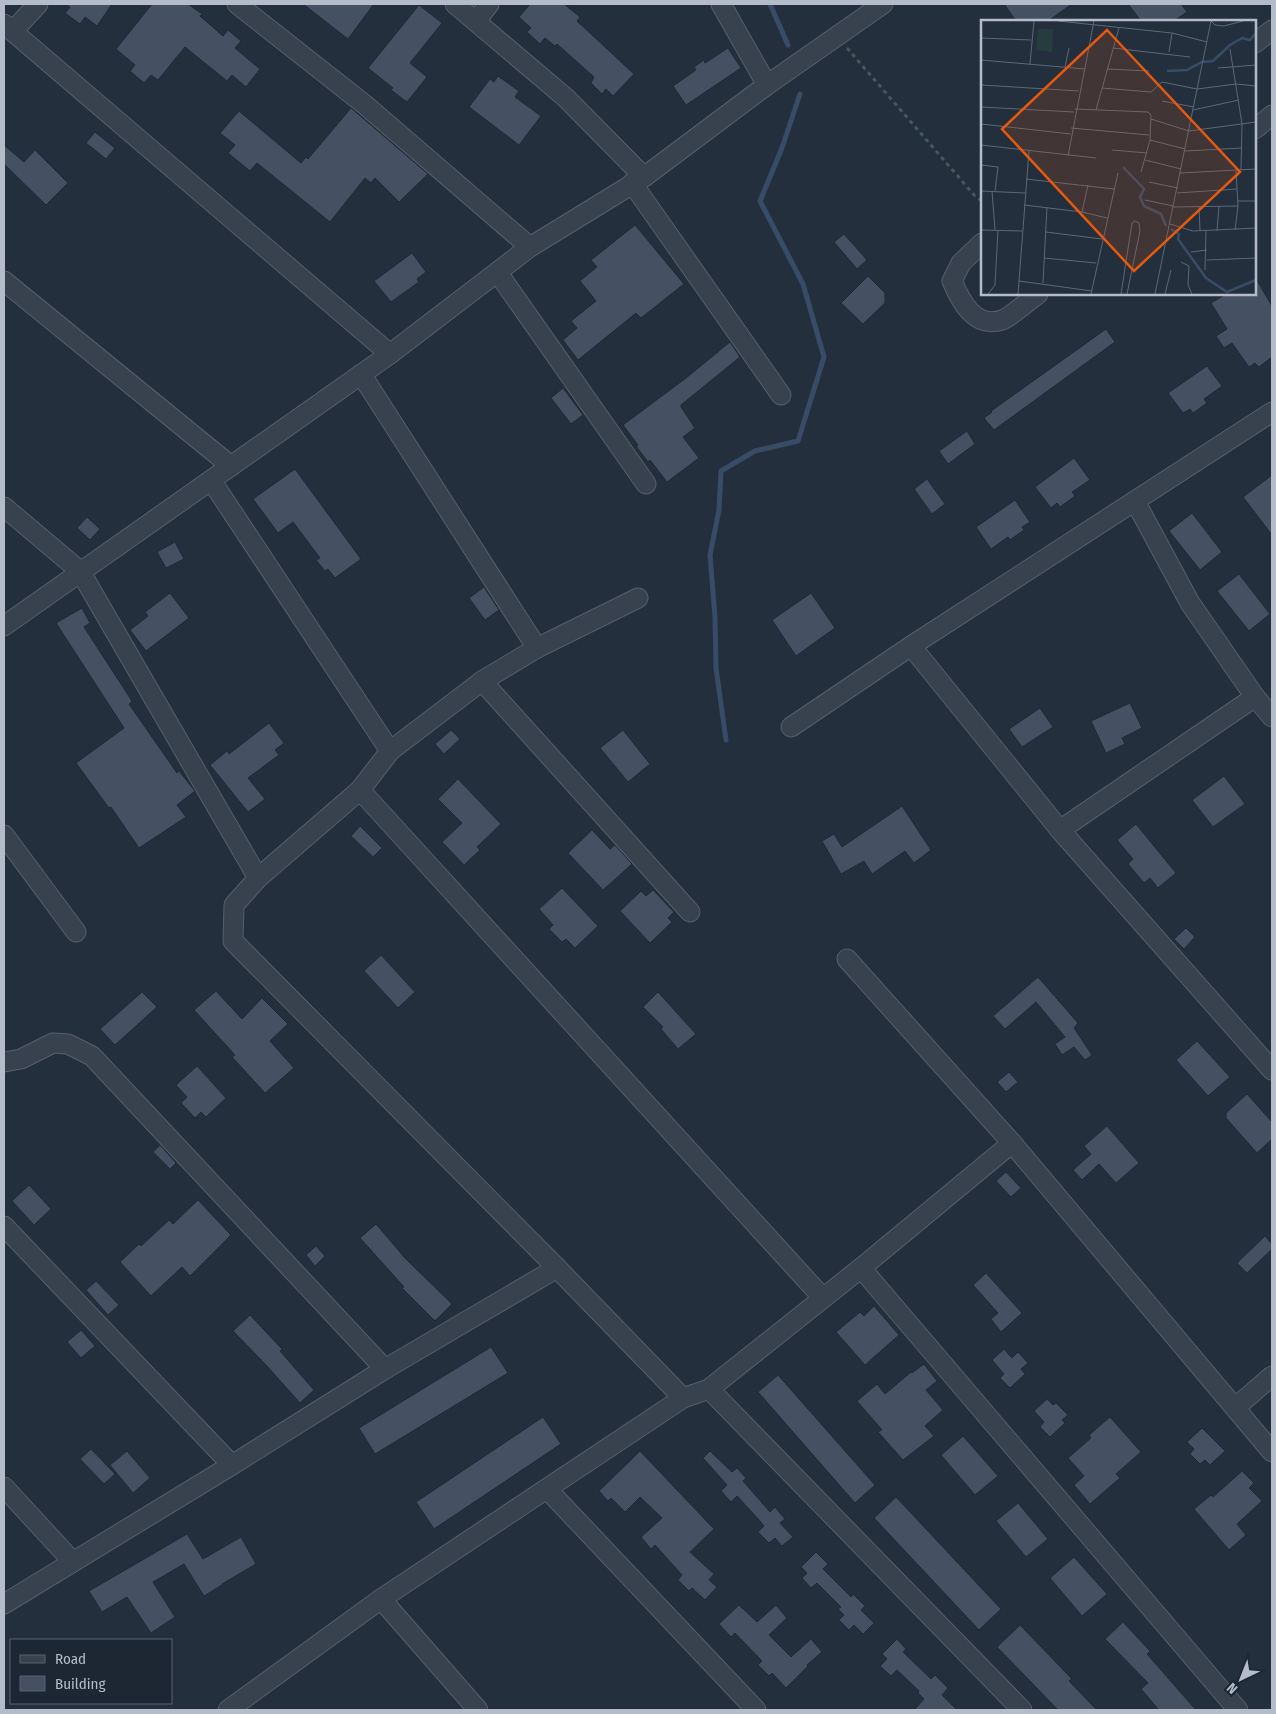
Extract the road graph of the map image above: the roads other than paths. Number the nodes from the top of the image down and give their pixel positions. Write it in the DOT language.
graph roads {
  1 [pos="38,4"];
  2 [pos="237,4"];
  3 [pos="455,4"];
  4 [pos="490,4"];
  5 [pos="721,4"];
  6 [pos="883,4"];
  7 [pos="476,20"];
  8 [pos="8,28"];
  9 [pos="1272,30"];
  10 [pos="1256,41"];
  11 [pos="767,85"];
  12 [pos="1272,115"];
  13 [pos="1256,128"];
  14 [pos="638,180"];
  15 [pos="981,244"];
  16 [pos="530,247"];
  17 [pos="498,273"];
  18 [pos="4,281"];
  19 [pos="1037,295"];
  20 [pos="390,354"];
  21 [pos="361,374"];
  22 [pos="781,395"];
  23 [pos="1272,412"];
  24 [pos="232,466"];
  25 [pos="212,480"];
  26 [pos="646,484"];
  27 [pos="1135,501"];
  28 [pos="4,507"];
  29 [pos="80,571"];
  30 [pos="638,598"];
  31 [pos="4,626"];
  32 [pos="911,646"];
  33 [pos="537,648"];
  34 [pos="482,681"];
  35 [pos="1255,697"];
  36 [pos="1272,716"];
  37 [pos="790,727"];
  38 [pos="390,752"];
  39 [pos="360,790"];
  40 [pos="1060,830"];
  41 [pos="4,835"];
  42 [pos="258,878"];
  43 [pos="690,912"];
  44 [pos="76,932"];
  45 [pos="847,959"];
  46 [pos="4,1062"];
  47 [pos="1272,1070"];
  48 [pos="1012,1143"];
  49 [pos="4,1226"];
  50 [pos="557,1268"];
  51 [pos="861,1268"];
  52 [pos="822,1297"];
  53 [pos="385,1369"];
  54 [pos="1272,1376"];
  55 [pos="709,1388"];
  56 [pos="683,1398"];
  57 [pos="1236,1407"];
  58 [pos="1272,1452"];
  59 [pos="232,1465"];
  60 [pos="4,1487"];
  61 [pos="547,1489"];
  62 [pos="73,1562"];
  63 [pos="381,1599"];
  64 [pos="4,1604"];
  65 [pos="228,1710"];
  66 [pos="478,1710"];
  67 [pos="756,1710"];
  68 [pos="1022,1710"];
  69 [pos="1238,1710"];
  1 -- 8 [label="street"];
  2 -- 16 [label="street"];
  3 -- 7 [label="street"];
  4 -- 7 [label="street"];
  5 -- 11 [label="street"];
  6 -- 11 [label="street"];
  7 -- 14 [label="street"];
  8 -- 20 [label="street"];
  9 -- 10 [label="street"];
  11 -- 14 [label="street"];
  12 -- 13 [label="street"];
  14 -- 16 [label="street"];
  14 -- 22 [label="street"];
  15 -- 19 [label="street"];
  16 -- 17 [label="street"];
  17 -- 20 [label="street"];
  17 -- 26 [label="street"];
  18 -- 24 [label="street"];
  20 -- 21 [label="street"];
  21 -- 24 [label="street"];
  21 -- 33 [label="street"];
  23 -- 27 [label="street"];
  24 -- 25 [label="street"];
  25 -- 29 [label="street"];
  25 -- 38 [label="street"];
  27 -- 32 [label="street"];
  27 -- 35 [label="street"];
  28 -- 29 [label="street"];
  29 -- 31 [label="street"];
  29 -- 42 [label="street"];
  30 -- 33 [label="street"];
  32 -- 37 [label="street"];
  32 -- 40 [label="street"];
  33 -- 34 [label="street"];
  34 -- 38 [label="street"];
  34 -- 43 [label="street"];
  35 -- 36 [label="street"];
  35 -- 40 [label="street"];
  38 -- 39 [label="street"];
  39 -- 42 [label="street"];
  39 -- 52 [label="street"];
  40 -- 47 [label="street"];
  41 -- 44 [label="street"];
  42 -- 50 [label="street"];
  45 -- 48 [label="street"];
  46 -- 53 [label="street"];
  48 -- 51 [label="street"];
  48 -- 57 [label="street"];
  49 -- 59 [label="street"];
  50 -- 53 [label="street"];
  50 -- 56 [label="street"];
  51 -- 52 [label="street"];
  51 -- 69 [label="street"];
  52 -- 55 [label="street"];
  53 -- 59 [label="street"];
  54 -- 57 [label="street"];
  55 -- 56 [label="street"];
  55 -- 68 [label="street"];
  56 -- 61 [label="street"];
  57 -- 58 [label="street"];
  59 -- 62 [label="street"];
  60 -- 62 [label="street"];
  61 -- 63 [label="street"];
  61 -- 67 [label="street"];
  62 -- 64 [label="street"];
  63 -- 65 [label="street"];
  63 -- 66 [label="street"];
}
